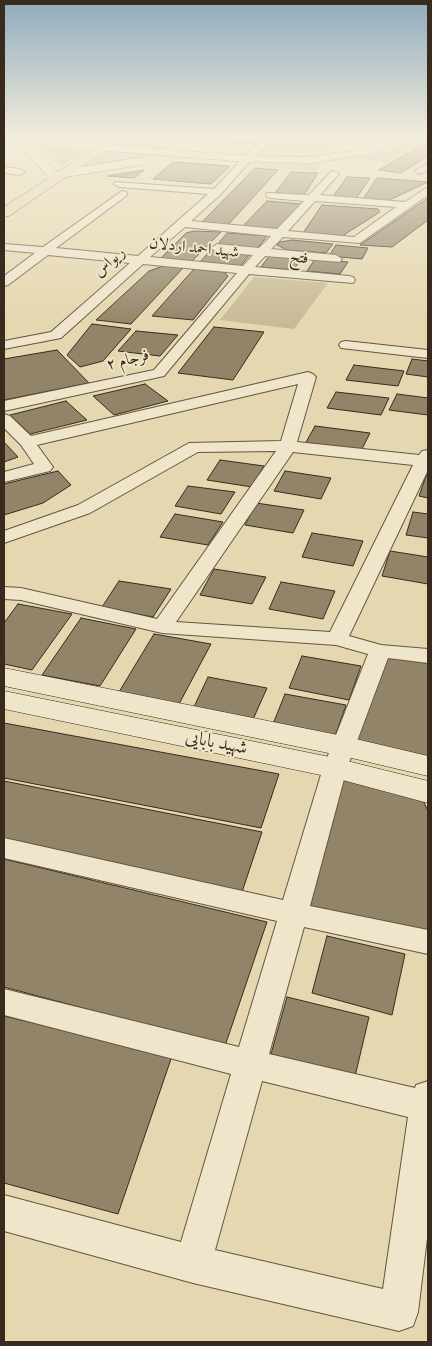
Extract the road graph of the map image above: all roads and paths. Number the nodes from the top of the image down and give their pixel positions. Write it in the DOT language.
graph roads {
  1 [pos="24,200"];
  2 [pos="107,200"];
  3 [pos="208,200"];
  4 [pos="312,200"];
  5 [pos="338,200"];
  6 [pos="414,200"];
  7 [pos="406,205"];
  8 [pos="4,213"];
  9 [pos="181,223"];
  10 [pos="280,233"];
  11 [pos="4,247"];
  12 [pos="217,248"];
  13 [pos="45,251"];
  14 [pos="263,252"];
  15 [pos="336,259"];
  16 [pos="140,260"];
  17 [pos="246,270"];
  18 [pos="349,280"];
  19 [pos="4,282"];
  20 [pos="4,345"];
  21 [pos="346,346"];
  22 [pos="428,354"];
  23 [pos="4,406"];
  24 [pos="4,418"];
  25 [pos="27,442"];
  26 [pos="288,446"];
  27 [pos="427,459"];
  28 [pos="4,477"];
  29 [pos="4,537"];
  30 [pos="4,593"];
  31 [pos="162,628"];
  32 [pos="337,640"];
  33 [pos="380,651"];
  34 [pos="428,656"];
  35 [pos="4,677"];
  36 [pos="4,700"];
  37 [pos="339,757"];
  38 [pos="428,766"];
  39 [pos="428,792"];
  40 [pos="4,848"];
  41 [pos="294,914"];
  42 [pos="428,942"];
  43 [pos="4,1002"];
  44 [pos="250,1064"];
  45 [pos="428,1101"];
  46 [pos="4,1213"];
  47 [pos="193,1264"];
  1 -- 8 [label="main road"];
  2 -- 13 [label="street"];
  3 -- 9 [label="street, ریواس"];
  4 -- 10 [label="street, فرجام ۲"];
  5 -- 7 [label="street"];
  6 -- 7 [label="street"];
  7 -- 10 [label="street"];
  9 -- 10 [label="street"];
  9 -- 16 [label="street, ریواس"];
  10 -- 14 [label="street, فرجام ۲"];
  11 -- 13 [label="street"];
  12 -- 14 [label="street"];
  13 -- 16 [label="street"];
  13 -- 19 [label="street"];
  14 -- 15 [label="street"];
  14 -- 17 [label="street, فرجام ۲"];
  16 -- 17 [label="street, شهید احمد اردلان"];
  16 -- 20 [label="street, ریواس"];
  17 -- 18 [label="street, فتح"];
  17 -- 23 [label="street, فرجام ۲"];
  21 -- 22 [label="street"];
  24 -- 25 [label="street"];
  25 -- 26 [label="street"];
  25 -- 28 [label="street"];
  26 -- 27 [label="street"];
  26 -- 29 [label="street"];
  26 -- 31 [label="street"];
  27 -- 32 [label="street"];
  30 -- 31 [label="street"];
  31 -- 32 [label="street"];
  32 -- 33 [label="street"];
  33 -- 34 [label="street"];
  33 -- 37 [label="street"];
  35 -- 37 [label="main road, شهید بابایی"];
  36 -- 37 [label="main road, شهید بابایی"];
  37 -- 38 [label="main road, شهید بابایی"];
  37 -- 39 [label="main road, شهید بابایی"];
  37 -- 41 [label="street"];
  40 -- 41 [label="street"];
  41 -- 42 [label="street"];
  41 -- 44 [label="street"];
  43 -- 44 [label="street"];
  44 -- 45 [label="street"];
  44 -- 47 [label="street"];
  45 -- 47 [label="street"];
  46 -- 47 [label="street"];
}
